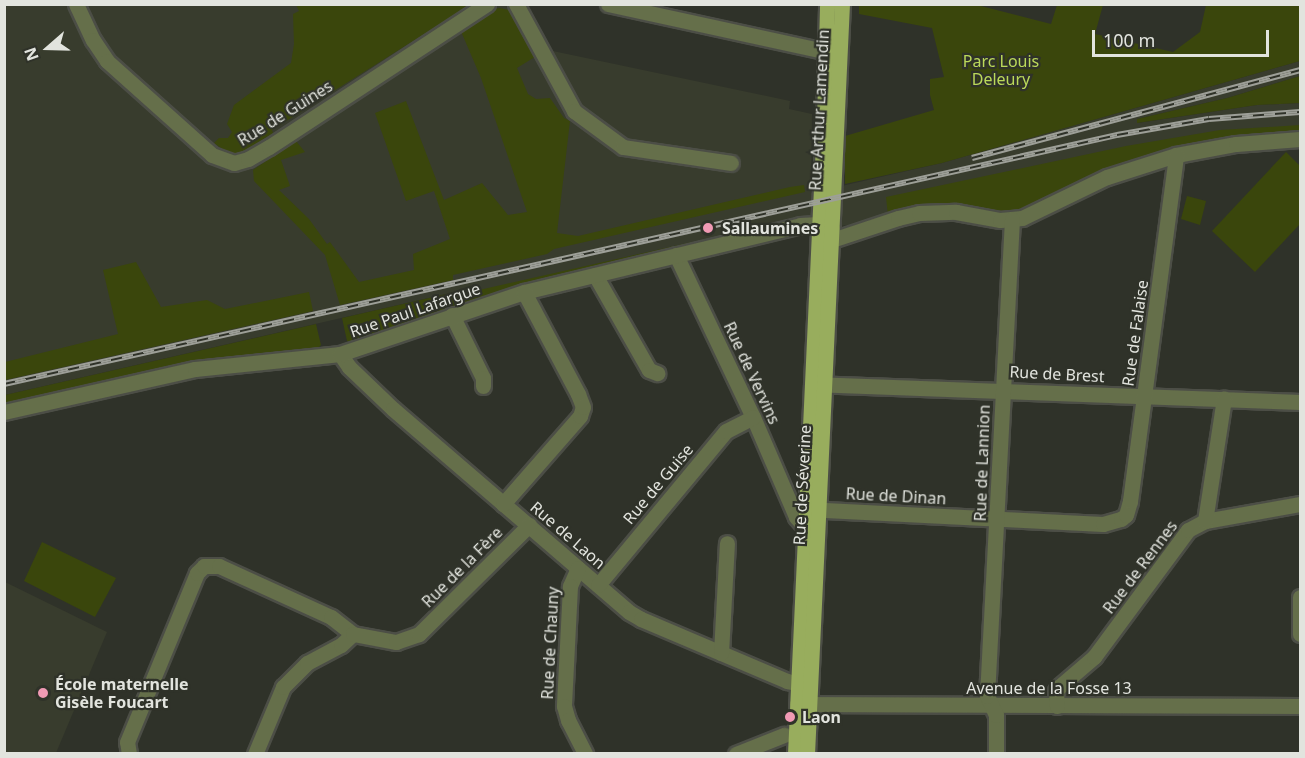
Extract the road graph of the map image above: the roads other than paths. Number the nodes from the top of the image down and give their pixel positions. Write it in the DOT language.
graph roads {
  1 [pos="76,4"];
  2 [pos="487,4"];
  3 [pos="516,4"];
  4 [pos="608,4"];
  5 [pos="827,4"];
  6 [pos="842,4"];
  7 [pos="833,52"];
  8 [pos="1300,139"];
  9 [pos="1176,155"];
  10 [pos="731,163"];
  11 [pos="821,182"];
  12 [pos="1012,220"];
  13 [pos="829,228"];
  14 [pos="676,255"];
  15 [pos="595,275"];
  16 [pos="524,292"];
  17 [pos="453,315"];
  18 [pos="340,354"];
  19 [pos="657,374"];
  20 [pos="818,384"];
  21 [pos="483,386"];
  22 [pos="1003,390"];
  23 [pos="1145,396"];
  24 [pos="1224,398"];
  25 [pos="1300,402"];
  26 [pos="4,412"];
  27 [pos="753,417"];
  28 [pos="503,504"];
  29 [pos="1300,504"];
  30 [pos="812,510"];
  31 [pos="1126,515"];
  32 [pos="998,519"];
  33 [pos="1205,521"];
  34 [pos="529,525"];
  35 [pos="811,527"];
  36 [pos="727,543"];
  37 [pos="578,568"];
  38 [pos="598,585"];
  39 [pos="1300,597"];
  40 [pos="353,634"];
  41 [pos="1300,634"];
  42 [pos="721,653"];
  43 [pos="804,686"];
  44 [pos="803,705"];
  45 [pos="1057,705"];
  46 [pos="1300,706"];
  47 [pos="991,707"];
  48 [pos="784,735"];
  49 [pos="129,753"];
  50 [pos="255,753"];
  51 [pos="585,753"];
  52 [pos="736,753"];
  53 [pos="795,753"];
  54 [pos="807,753"];
  55 [pos="996,753"];
  1 -- 2 [label="street, Rue de Guines"];
  3 -- 10 [label="street"];
  4 -- 7 [label="street"];
  5 -- 7 [label="main road, Rue Arthur Lamendin"];
  6 -- 7 [label="main road, Rue Arthur Lamendin"];
  7 -- 11 [label="main road, Rue Arthur Lamendin"];
  7 -- 13 [label="main road, Rue Arthur Lamendin"];
  8 -- 9 [label="street"];
  9 -- 12 [label="street"];
  9 -- 23 [label="street, Rue de Falaise"];
  11 -- 13 [label="main road, Rue de Séverine"];
  12 -- 13 [label="street, Rue Paul Lafargue"];
  12 -- 22 [label="street, Rue de Lannion"];
  13 -- 14 [label="street, Rue Paul Lafargue"];
  13 -- 20 [label="main road, Rue de Séverine"];
  14 -- 15 [label="street, Rue Paul Lafargue"];
  14 -- 27 [label="street, Rue de Vervins"];
  15 -- 16 [label="street, Rue Paul Lafargue"];
  15 -- 19 [label="street"];
  16 -- 17 [label="street, Rue Paul Lafargue"];
  16 -- 28 [label="street"];
  17 -- 18 [label="street, Rue Paul Lafargue"];
  17 -- 21 [label="street"];
  18 -- 26 [label="street, Rue Paul Lafargue"];
  18 -- 28 [label="street, Rue de Laon"];
  20 -- 22 [label="street, Rue de Brest"];
  20 -- 30 [label="main road, Rue de Séverine"];
  22 -- 23 [label="street, Rue de Brest"];
  22 -- 32 [label="street, Rue de Lannion"];
  23 -- 24 [label="street, Rue de Brest"];
  23 -- 31 [label="street, Rue de Falaise"];
  24 -- 25 [label="street, Rue de Brest"];
  24 -- 33 [label="street"];
  27 -- 35 [label="street, Rue de Vervins"];
  27 -- 38 [label="street, Rue de Guise"];
  28 -- 34 [label="street, Rue de Laon"];
  29 -- 33 [label="street"];
  30 -- 32 [label="street, Rue de Dinan"];
  30 -- 35 [label="main road, Rue de Séverine"];
  31 -- 32 [label="street, Rue de Dinan"];
  32 -- 47 [label="street, Rue de Lannion"];
  33 -- 45 [label="street, Rue de Rennes"];
  34 -- 37 [label="street, Rue de Laon"];
  34 -- 40 [label="street, Rue de la Fère"];
  35 -- 43 [label="main road, Rue de Séverine"];
  36 -- 42 [label="street"];
  37 -- 38 [label="street, Rue de Laon"];
  37 -- 51 [label="street, Rue de Chauny"];
  38 -- 42 [label="street, Rue de Laon"];
  39 -- 41 [label="street"];
  40 -- 49 [label="street"];
  40 -- 50 [label="street"];
  42 -- 43 [label="street, Rue de Laon"];
  43 -- 44 [label="main road, Rue de Séverine"];
  44 -- 47 [label="street, Avenue de la Fosse 13"];
  44 -- 53 [label="main road"];
  44 -- 54 [label="main road"];
  45 -- 46 [label="street, Avenue de la Fosse 13"];
  45 -- 47 [label="street, Avenue de la Fosse 13"];
  47 -- 55 [label="street, Rue de Lannion"];
  48 -- 52 [label="street"];
}
